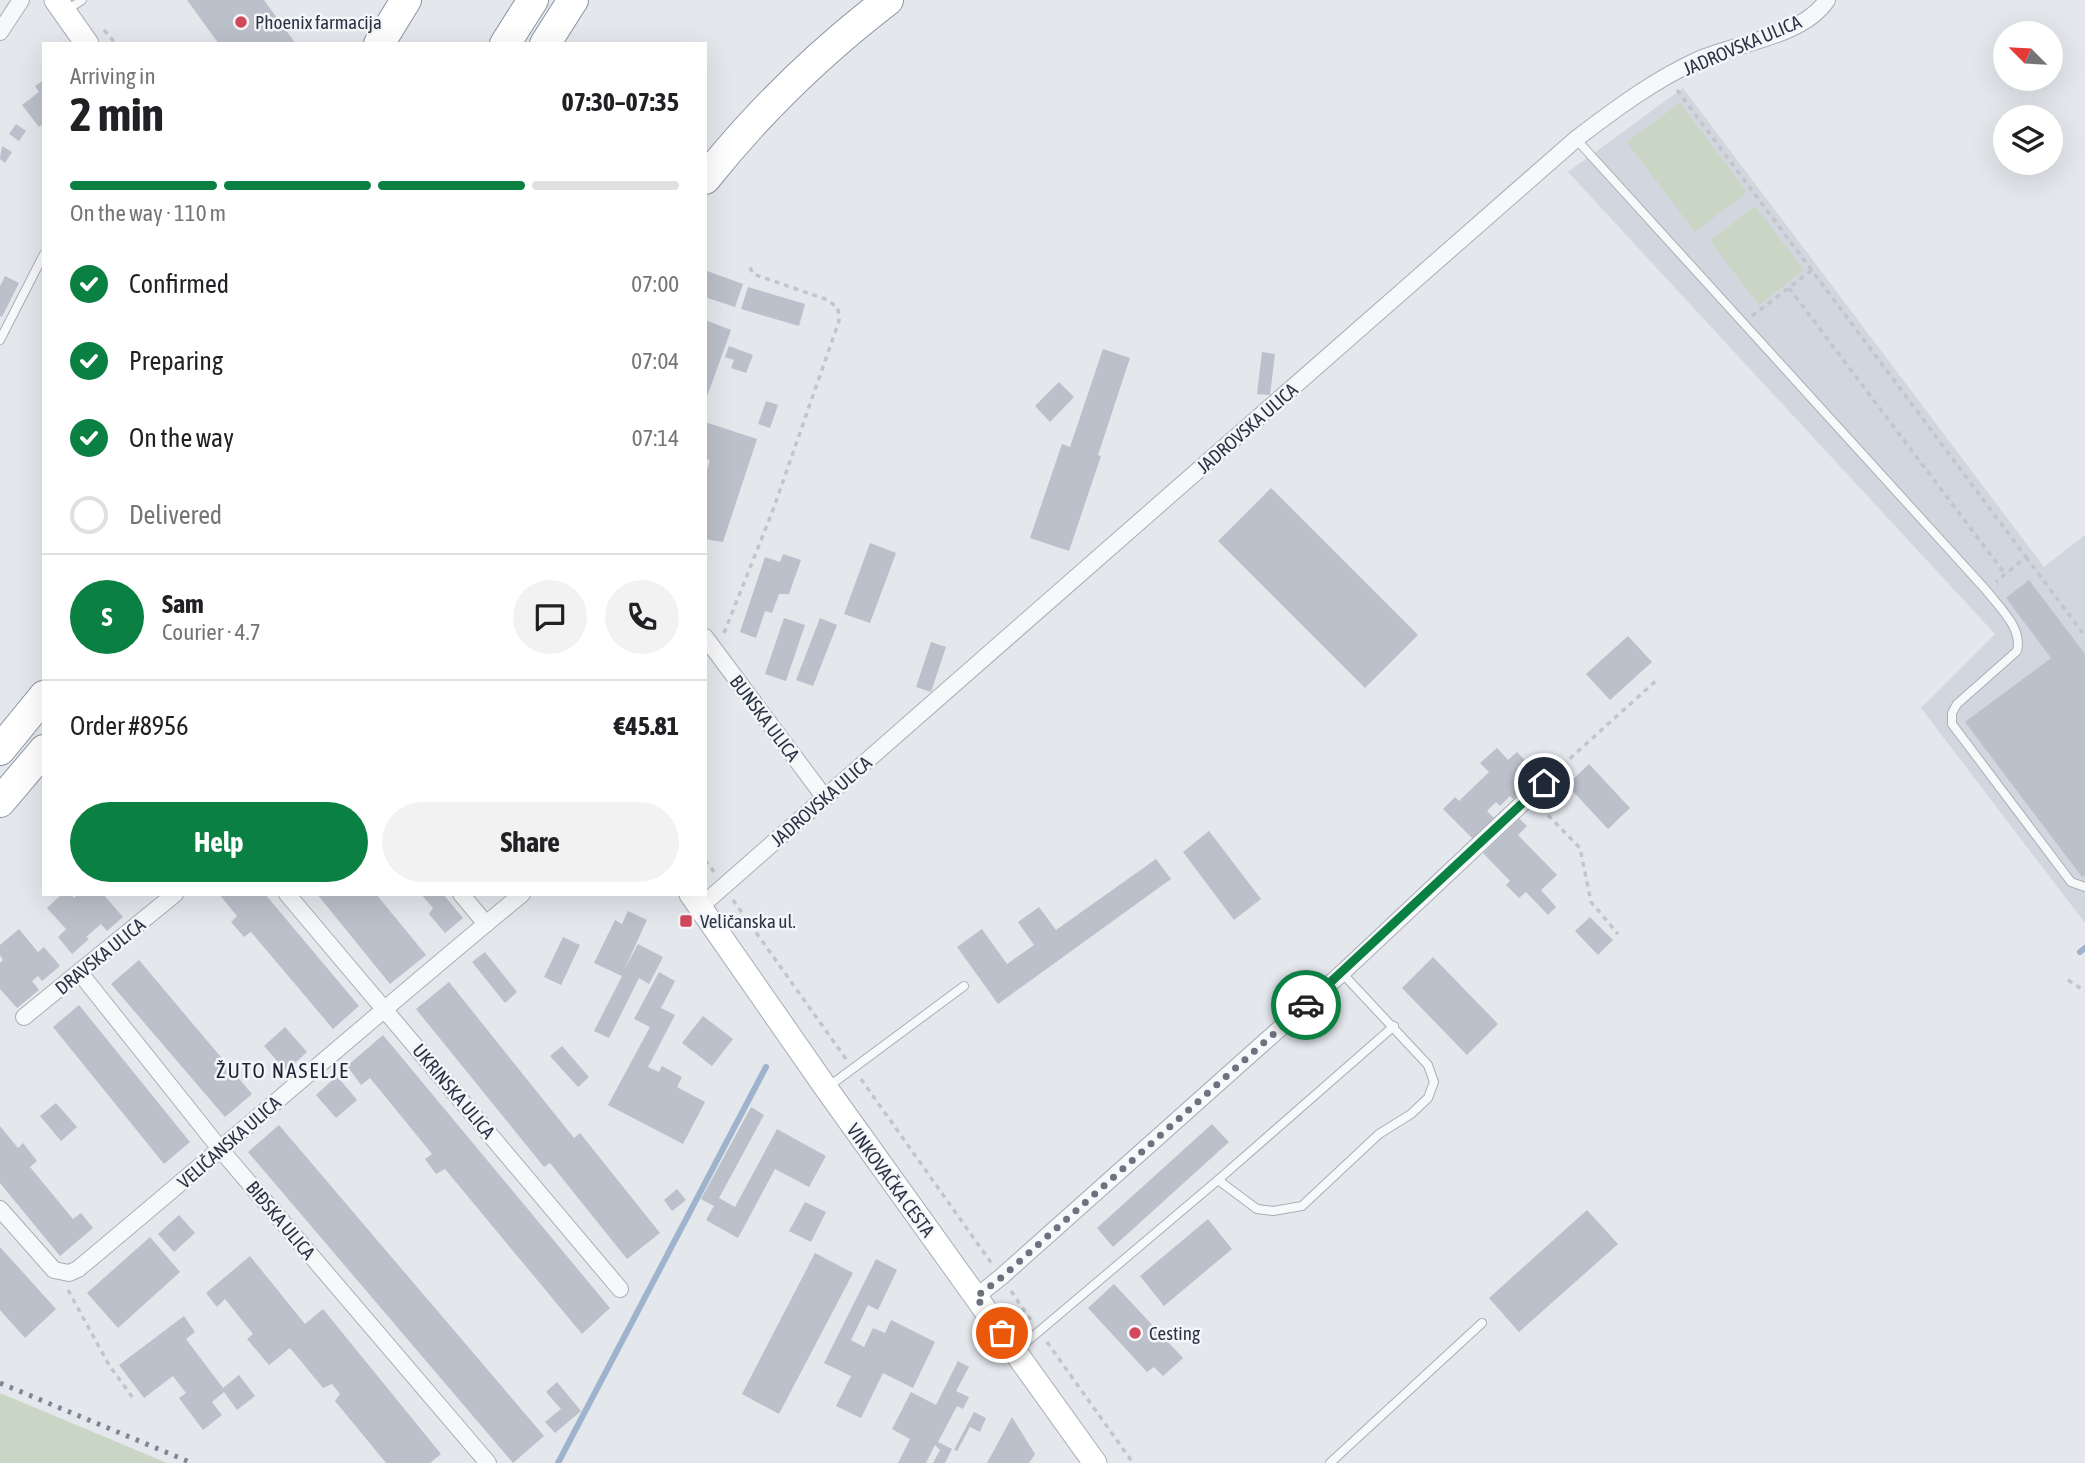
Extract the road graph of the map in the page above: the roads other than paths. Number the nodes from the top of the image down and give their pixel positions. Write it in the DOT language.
graph roads {
  1 [pos="21,0"];
  2 [pos="406,0"];
  3 [pos="533,0"];
  4 [pos="573,0"];
  5 [pos="888,0"];
  6 [pos="1827,0"];
  7 [pos="68,4"];
  8 [pos="0,32"];
  9 [pos="86,42"];
  10 [pos="380,42"];
  11 [pos="506,42"];
  12 [pos="546,42"];
  13 [pos="1576,139"];
  14 [pos="707,177"];
  15 [pos="42,258"];
  16 [pos="0,340"];
  17 [pos="710,644"];
  18 [pos="42,698"];
  19 [pos="0,750"];
  20 [pos="42,752"];
  21 [pos="1544,783"];
  22 [pos="825,797"];
  23 [pos="0,802"];
  24 [pos="2085,887"];
  25 [pos="707,895"];
  26 [pos="173,896"];
  27 [pos="289,896"];
  28 [pos="463,896"];
  29 [pos="520,896"];
  30 [pos="695,901"];
  31 [pos="486,924"];
  32 [pos="1342,972"];
  33 [pos="80,973"];
  34 [pos="964,986"];
  35 [pos="384,1007"];
  36 [pos="24,1017"];
  37 [pos="1394,1026"];
  38 [pos="825,1088"];
  39 [pos="221,1150"];
  40 [pos="1218,1180"];
  41 [pos="0,1209"];
  42 [pos="620,1289"];
  43 [pos="976,1297"];
  44 [pos="1482,1323"];
  45 [pos="1015,1351"];
  46 [pos="488,1463"];
  47 [pos="1095,1463"];
  48 [pos="1330,1463"];
  1 -- 8 [label="street"];
  2 -- 10 [label="highway"];
  3 -- 11 [label="highway"];
  4 -- 12 [label="highway"];
  5 -- 14 [label="highway"];
  6 -- 13 [label="street, JADROVSKA ULICA"];
  7 -- 9 [label="main road"];
  13 -- 22 [label="street, JADROVSKA ULICA"];
  13 -- 24 [label="lane"];
  15 -- 16 [label="lane"];
  17 -- 22 [label="street, BUNSKA ULICA"];
  18 -- 19 [label="highway"];
  20 -- 23 [label="highway"];
  21 -- 32 [label="street"];
  22 -- 25 [label="street, JADROVSKA ULICA"];
  26 -- 33 [label="street, DRAVSKA ULICA"];
  27 -- 35 [label="street, UKRINSKA ULICA"];
  28 -- 31 [label="street"];
  29 -- 31 [label="street, VELIČANSKA ULICA"];
  30 -- 38 [label="main road, VINKOVAČKA CESTA"];
  31 -- 35 [label="street, VELIČANSKA ULICA"];
  32 -- 37 [label="lane"];
  32 -- 43 [label="street"];
  33 -- 36 [label="street, DRAVSKA ULICA"];
  33 -- 39 [label="street, BIĐSKA ULICA"];
  34 -- 38 [label="lane"];
  35 -- 39 [label="street, VELIČANSKA ULICA"];
  35 -- 42 [label="street, UKRINSKA ULICA"];
  37 -- 40 [label="lane"];
  37 -- 40 [label="lane"];
  38 -- 43 [label="main road, VINKOVAČKA CESTA"];
  39 -- 41 [label="street, VELIČANSKA ULICA"];
  39 -- 46 [label="street, BIĐSKA ULICA"];
  40 -- 45 [label="lane"];
  43 -- 45 [label="main road, VINKOVAČKA CESTA"];
  44 -- 48 [label="lane"];
  45 -- 47 [label="main road, VINKOVAČKA CESTA"];
}
